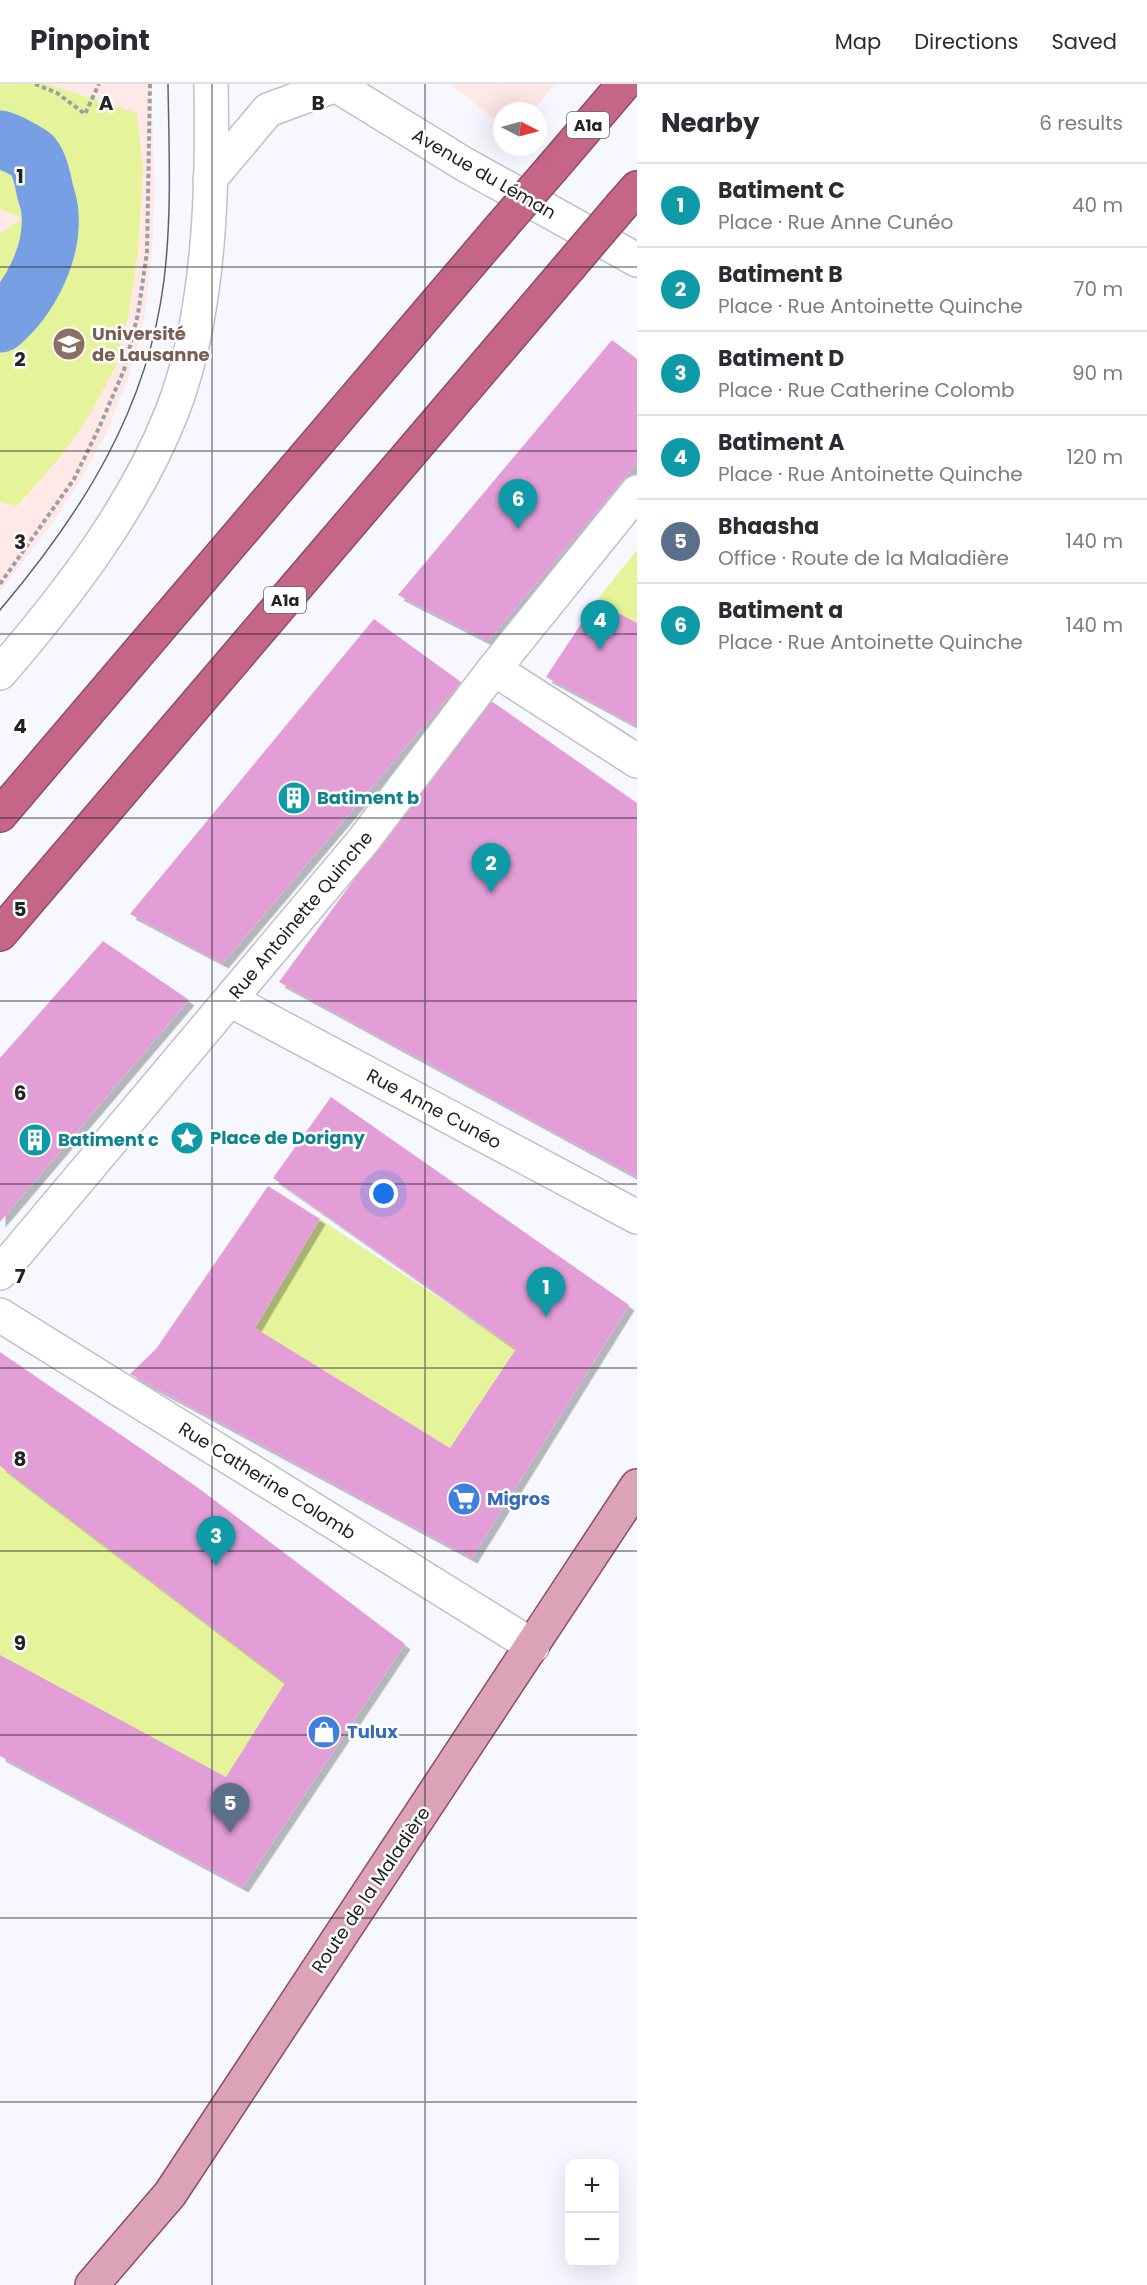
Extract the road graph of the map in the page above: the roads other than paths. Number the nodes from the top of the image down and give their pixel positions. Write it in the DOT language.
graph roads {
  1 [pos="211,84"];
  2 [pos="624,84"];
  3 [pos="335,85"];
  4 [pos="210,179"];
  5 [pos="630,197"];
  6 [pos="637,260"];
  7 [pos="637,492"];
  8 [pos="494,669"];
  9 [pos="0,673"];
  10 [pos="637,761"];
  11 [pos="0,815"];
  12 [pos="0,934"];
  13 [pos="230,1000"];
  14 [pos="637,1217"];
  15 [pos="0,1273"];
  16 [pos="0,1315"];
  17 [pos="637,1486"];
  18 [pos="533,1646"];
  19 [pos="92,2285"];
  1 -- 4 [label="street"];
  2 -- 11 [label="highway, A1a, bridge"];
  3 -- 4 [label="street"];
  3 -- 6 [label="street, Avenue du Léman"];
  4 -- 9 [label="street"];
  5 -- 12 [label="highway, A1a, bridge"];
  7 -- 8 [label="street, Rue Antoinette Quinche"];
  8 -- 10 [label="street"];
  8 -- 13 [label="street, Rue Antoinette Quinche"];
  13 -- 14 [label="street, Rue Anne Cunéo"];
  13 -- 15 [label="street, Rue Antoinette Quinche"];
  16 -- 18 [label="street, Rue Catherine Colomb"];
  17 -- 18 [label="main road, Route de la Maladière"];
  18 -- 19 [label="main road, Route de la Maladière"];
}
